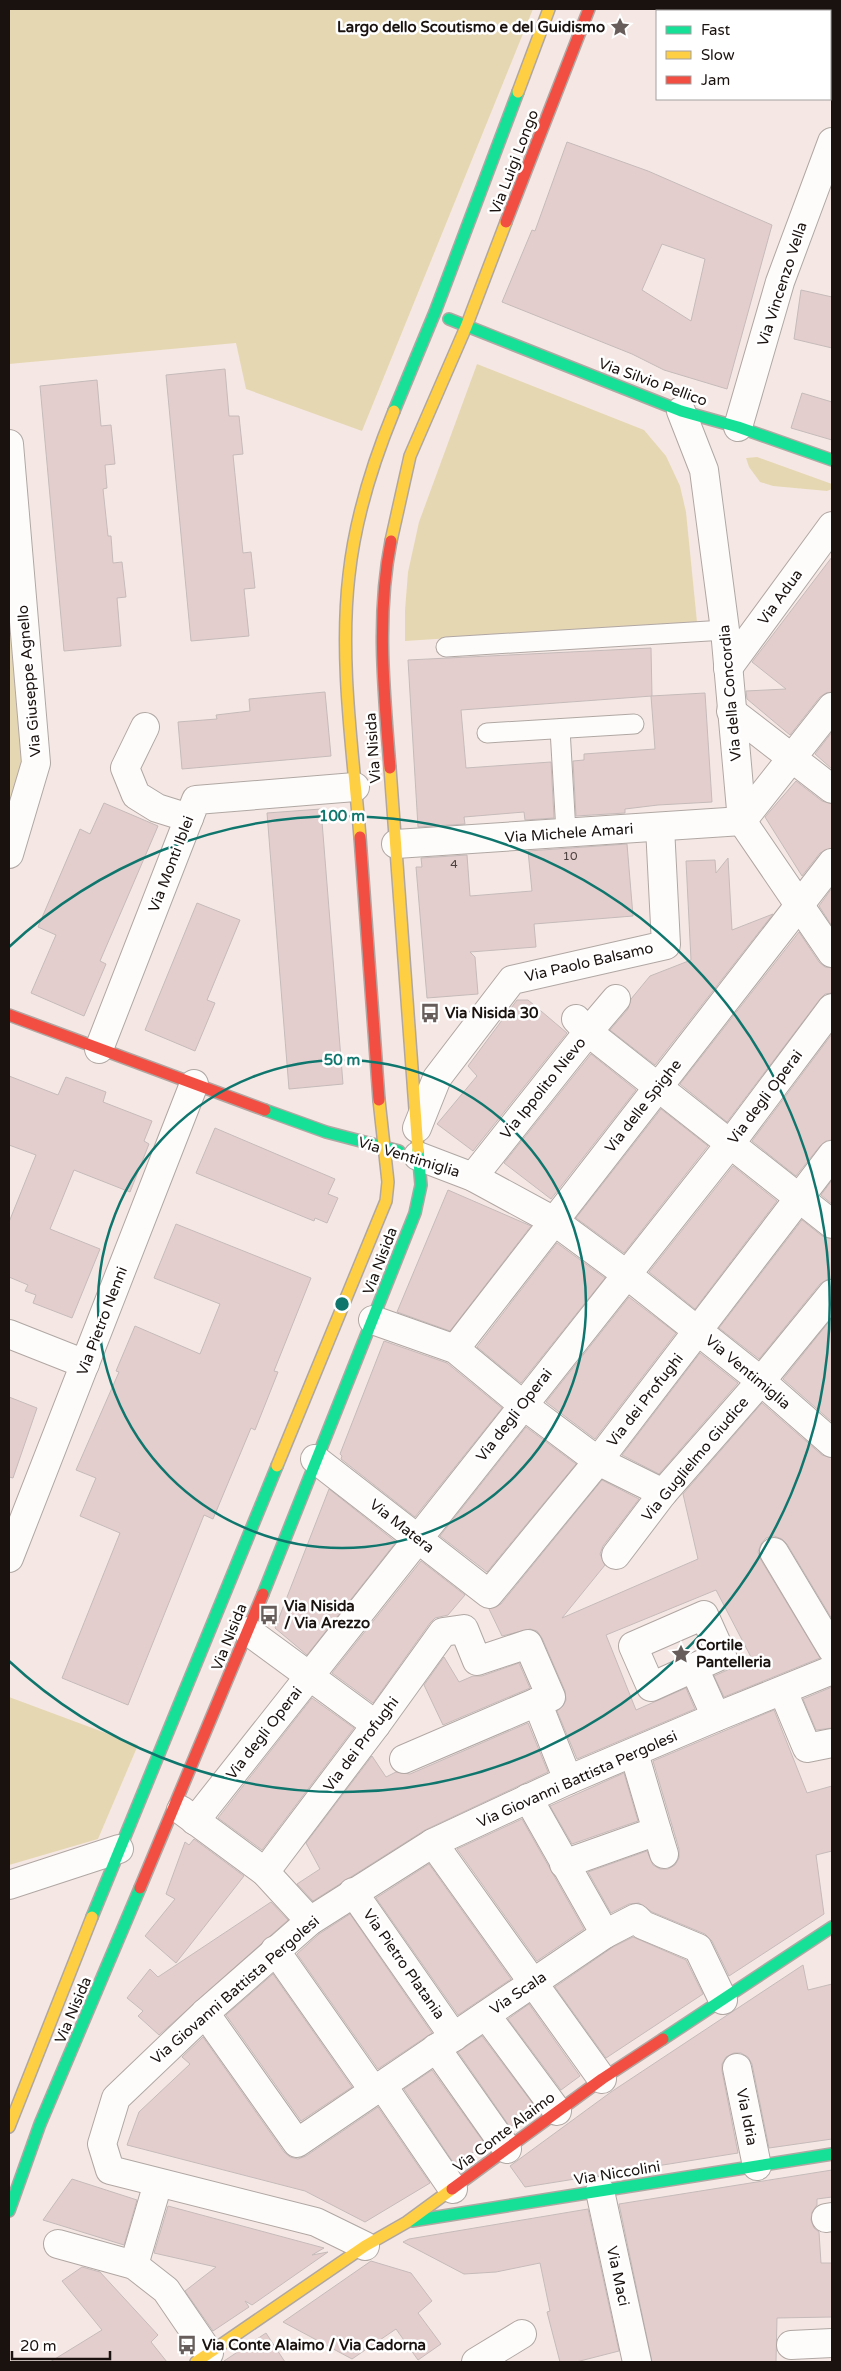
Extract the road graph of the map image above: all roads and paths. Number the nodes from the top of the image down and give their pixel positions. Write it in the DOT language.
graph roads {
  1 [pos="549,9"];
  2 [pos="589,9"];
  3 [pos="832,142"];
  4 [pos="435,312"];
  5 [pos="466,327"];
  6 [pos="681,411"];
  7 [pos="738,427"];
  8 [pos="9,444"];
  9 [pos="832,460"];
  10 [pos="832,526"];
  11 [pos="725,630"];
  12 [pos="446,648"];
  13 [pos="728,668"];
  14 [pos="832,707"];
  15 [pos="731,711"];
  16 [pos="634,724"];
  17 [pos="145,727"];
  18 [pos="560,729"];
  19 [pos="487,733"];
  20 [pos="793,759"];
  21 [pos="355,787"];
  22 [pos="832,790"];
  23 [pos="189,818"];
  24 [pos="742,821"];
  25 [pos="660,827"];
  26 [pos="566,832"];
  27 [pos="396,844"];
  28 [pos="9,854"];
  29 [pos="832,863"];
  30 [pos="799,903"];
  31 [pos="832,952"];
  32 [pos="616,999"];
  33 [pos="832,1008"];
  34 [pos="9,1015"];
  35 [pos="582,1025"];
  36 [pos="99,1049"];
  37 [pos="194,1084"];
  38 [pos="658,1087"];
  39 [pos="417,1128"];
  40 [pos="730,1144"];
  41 [pos="383,1147"];
  42 [pos="832,1155"];
  43 [pos="418,1156"];
  44 [pos="473,1177"];
  45 [pos="799,1198"];
  46 [pos="554,1221"];
  47 [pos="832,1224"];
  48 [pos="626,1274"];
  49 [pos="832,1294"];
  50 [pos="373,1320"];
  51 [pos="698,1331"];
  52 [pos="9,1334"];
  53 [pos="455,1349"];
  54 [pos="85,1364"];
  55 [pos="762,1381"];
  56 [pos="523,1405"];
  57 [pos="832,1444"];
  58 [pos="315,1460"];
  59 [pos="598,1462"];
  60 [pos="663,1493"];
  61 [pos="418,1538"];
  62 [pos="774,1552"];
  63 [pos="616,1555"];
  64 [pos="9,1558"];
  65 [pos="489,1594"];
  66 [pos="248,1631"];
  67 [pos="832,1649"];
  68 [pos="694,1668"];
  69 [pos="832,1670"];
  70 [pos="309,1676"];
  71 [pos="783,1691"];
  72 [pos="537,1702"];
  73 [pos="716,1717"];
  74 [pos="376,1725"];
  75 [pos="832,1743"];
  76 [pos="634,1753"];
  77 [pos="404,1759"];
  78 [pos="568,1780"];
  79 [pos="528,1798"];
  80 [pos="185,1813"];
  81 [pos="433,1843"];
  82 [pos="119,1849"];
  83 [pos="564,1864"];
  84 [pos="265,1872"];
  85 [pos="9,1885"];
  86 [pos="354,1892"];
  87 [pos="310,1922"];
  88 [pos="832,1927"];
  89 [pos="605,1934"];
  90 [pos="275,1950"];
  91 [pos="534,1982"];
  92 [pos="723,2000"];
  93 [pos="205,2013"];
  94 [pos="486,2015"];
  95 [pos="445,2042"];
  96 [pos="737,2068"];
  97 [pos="602,2079"];
  98 [pos="378,2088"];
  99 [pos="557,2111"];
  100 [pos="9,2127"];
  101 [pos="507,2149"];
  102 [pos="832,2154"];
  103 [pos="757,2166"];
  104 [pos="158,2183"];
  105 [pos="453,2188"];
  106 [pos="600,2191"];
  107 [pos="9,2211"];
  108 [pos="407,2222"];
  109 [pos="58,2244"];
  110 [pos="365,2246"];
  111 [pos="134,2266"];
  112 [pos="522,2334"];
  113 [pos="832,2343"];
  114 [pos="791,2346"];
  115 [pos="203,2357"];
  116 [pos="476,2362"];
  117 [pos="637,2362"];
  1 -- 4 [label="main road, Via Luigi Longo"];
  2 -- 5 [label="main road, Via Luigi Longo"];
  3 -- 7 [label="street, Via Vincenzo Vella"];
  4 -- 5 [label="main road, Via Silvio Pellico"];
  4 -- 21 [label="main road, Via Nisida"];
  5 -- 6 [label="main road, Via Silvio Pellico"];
  5 -- 27 [label="main road, Via Nisida"];
  6 -- 7 [label="main road, Via Silvio Pellico"];
  6 -- 11 [label="street, Via della Concordia"];
  7 -- 9 [label="main road, Via Silvio Pellico"];
  8 -- 28 [label="street, Via Giuseppe Agnello"];
  10 -- 13 [label="street, Via Adua"];
  11 -- 12 [label="lane"];
  11 -- 13 [label="street, Via della Concordia"];
  13 -- 15 [label="street, Via della Concordia"];
  14 -- 20 [label="street"];
  15 -- 20 [label="street"];
  15 -- 24 [label="street, Via della Concordia"];
  16 -- 18 [label="lane"];
  17 -- 23 [label="street"];
  18 -- 19 [label="lane"];
  18 -- 26 [label="lane"];
  20 -- 22 [label="street"];
  20 -- 24 [label="street"];
  21 -- 23 [label="street, Via Monti Iblei"];
  21 -- 41 [label="main road, Via Nisida"];
  23 -- 36 [label="street, Via Monti Iblei"];
  24 -- 25 [label="street, Via Michele Amari"];
  24 -- 30 [label="street, Via della Concordia"];
  25 -- 26 [label="street, Via Michele Amari"];
  25 -- 39 [label="street, Via Paolo Balsamo"];
  26 -- 27 [label="street, Via Michele Amari"];
  27 -- 39 [label="main road, Via Nisida"];
  29 -- 30 [label="street, Via delle Spighe"];
  30 -- 31 [label="street, Via della Concordia"];
  30 -- 38 [label="street, Via delle Spighe"];
  32 -- 35 [label="street"];
  33 -- 40 [label="street, Via degli Operai"];
  34 -- 36 [label="main road, Via Ventimiglia"];
  35 -- 38 [label="street, Via Ippolito Nievo"];
  35 -- 44 [label="street, Via Ippolito Nievo"];
  36 -- 37 [label="main road, Via Ventimiglia"];
  37 -- 41 [label="main road, Via Ventimiglia"];
  37 -- 54 [label="street, Via Pietro Nenni"];
  38 -- 40 [label="street, Via Ippolito Nievo"];
  38 -- 46 [label="street, Via delle Spighe"];
  39 -- 43 [label="main road, Via Nisida"];
  40 -- 45 [label="street, Via Ippolito Nievo"];
  40 -- 48 [label="street, Via degli Operai"];
  41 -- 43 [label="main road, Via Ventimiglia"];
  41 -- 82 [label="main road, Via Nisida"];
  42 -- 45 [label="street, Via dei Profughi"];
  43 -- 44 [label="street, Via Ventimiglia"];
  43 -- 50 [label="main road, Via Nisida"];
  44 -- 46 [label="street, Via Ventimiglia"];
  45 -- 47 [label="street, Via Ippolito Nievo"];
  45 -- 51 [label="street, Via dei Profughi"];
  46 -- 48 [label="street, Via Ventimiglia"];
  46 -- 53 [label="street, Via delle Spighe"];
  48 -- 51 [label="street, Via Ventimiglia"];
  48 -- 56 [label="street, Via degli Operai"];
  49 -- 55 [label="street, Via Guglielmo Giudice"];
  50 -- 53 [label="street"];
  50 -- 58 [label="main road, Via Nisida"];
  51 -- 55 [label="street, Via Ventimiglia"];
  51 -- 59 [label="street, Via dei Profughi"];
  52 -- 54 [label="street"];
  53 -- 56 [label="street"];
  54 -- 64 [label="street, Via Pietro Nenni"];
  55 -- 57 [label="street, Via Ventimiglia"];
  55 -- 60 [label="street, Via Guglielmo Giudice"];
  56 -- 59 [label="street"];
  56 -- 61 [label="street, Via degli Operai"];
  58 -- 61 [label="street, Via Matera"];
  58 -- 66 [label="main road, Via Nisida"];
  59 -- 60 [label="street"];
  59 -- 65 [label="street, Via dei Profughi"];
  60 -- 63 [label="street, Via Guglielmo Giudice"];
  61 -- 65 [label="street, Via Matera"];
  61 -- 70 [label="street, Via degli Operai"];
  62 -- 67 [label="street"];
  66 -- 70 [label="street"];
  66 -- 80 [label="main road, Via Nisida"];
  68 -- 73 [label="street"];
  69 -- 71 [label="street, Via Giovanni Battista Pergolesi"];
  70 -- 74 [label="street"];
  70 -- 80 [label="street, Via degli Operai"];
  71 -- 73 [label="street, Via Giovanni Battista Pergolesi"];
  71 -- 75 [label="street"];
  72 -- 74 [label="street, Via dei Profughi"];
  72 -- 77 [label="street"];
  72 -- 78 [label="street"];
  73 -- 76 [label="street, Via Giovanni Battista Pergolesi"];
  74 -- 84 [label="street, Via dei Profughi"];
  76 -- 78 [label="street, Via Giovanni Battista Pergolesi"];
  76 -- 83 [label="street"];
  78 -- 79 [label="street, Via Giovanni Battista Pergolesi"];
  79 -- 81 [label="street, Via Giovanni Battista Pergolesi"];
  79 -- 83 [label="street"];
  80 -- 84 [label="street"];
  80 -- 107 [label="main road, Via Nisida"];
  81 -- 86 [label="street, Via Giovanni Battista Pergolesi"];
  81 -- 91 [label="street"];
  82 -- 85 [label="street"];
  82 -- 100 [label="main road, Via Nisida"];
  83 -- 89 [label="street"];
  84 -- 87 [label="street"];
  86 -- 87 [label="street, Via Giovanni Battista Pergolesi"];
  86 -- 95 [label="street, Via Pietro Platania"];
  87 -- 90 [label="street, Via Giovanni Battista Pergolesi"];
  88 -- 92 [label="main road, Via Conte Alaimo"];
  89 -- 91 [label="street, Via Scala"];
  89 -- 92 [label="street, Via Scala"];
  90 -- 93 [label="street, Via Giovanni Battista Pergolesi"];
  90 -- 98 [label="street"];
  91 -- 94 [label="street, Via Scala"];
  91 -- 97 [label="street"];
  92 -- 97 [label="main road, Via Conte Alaimo"];
  93 -- 98 [label="street, Via Scala"];
  93 -- 104 [label="street, Via Giovanni Battista Pergolesi"];
  94 -- 95 [label="street, Via Scala"];
  94 -- 99 [label="street"];
  95 -- 98 [label="street, Via Scala"];
  95 -- 101 [label="street, Via Pietro Platania"];
  96 -- 103 [label="street, Via Idria"];
  97 -- 99 [label="main road, Via Conte Alaimo"];
  98 -- 105 [label="street"];
  99 -- 101 [label="main road, Via Conte Alaimo"];
  101 -- 105 [label="main road, Via Conte Alaimo"];
  102 -- 103 [label="main road, Via Niccolini"];
  103 -- 106 [label="main road, Via Niccolini"];
  104 -- 110 [label="street, Via Giovanni Battista Pergolesi"];
  104 -- 111 [label="street"];
  105 -- 108 [label="main road, Via Conte Alaimo"];
  106 -- 108 [label="main road, Via Niccolini"];
  106 -- 117 [label="street, Via Maci"];
  108 -- 110 [label="main road, Via Conte Alaimo"];
  109 -- 111 [label="street"];
  110 -- 115 [label="main road, Via Conte Alaimo"];
  111 -- 115 [label="street"];
  112 -- 116 [label="street"];
  113 -- 114 [label="street"];
}
